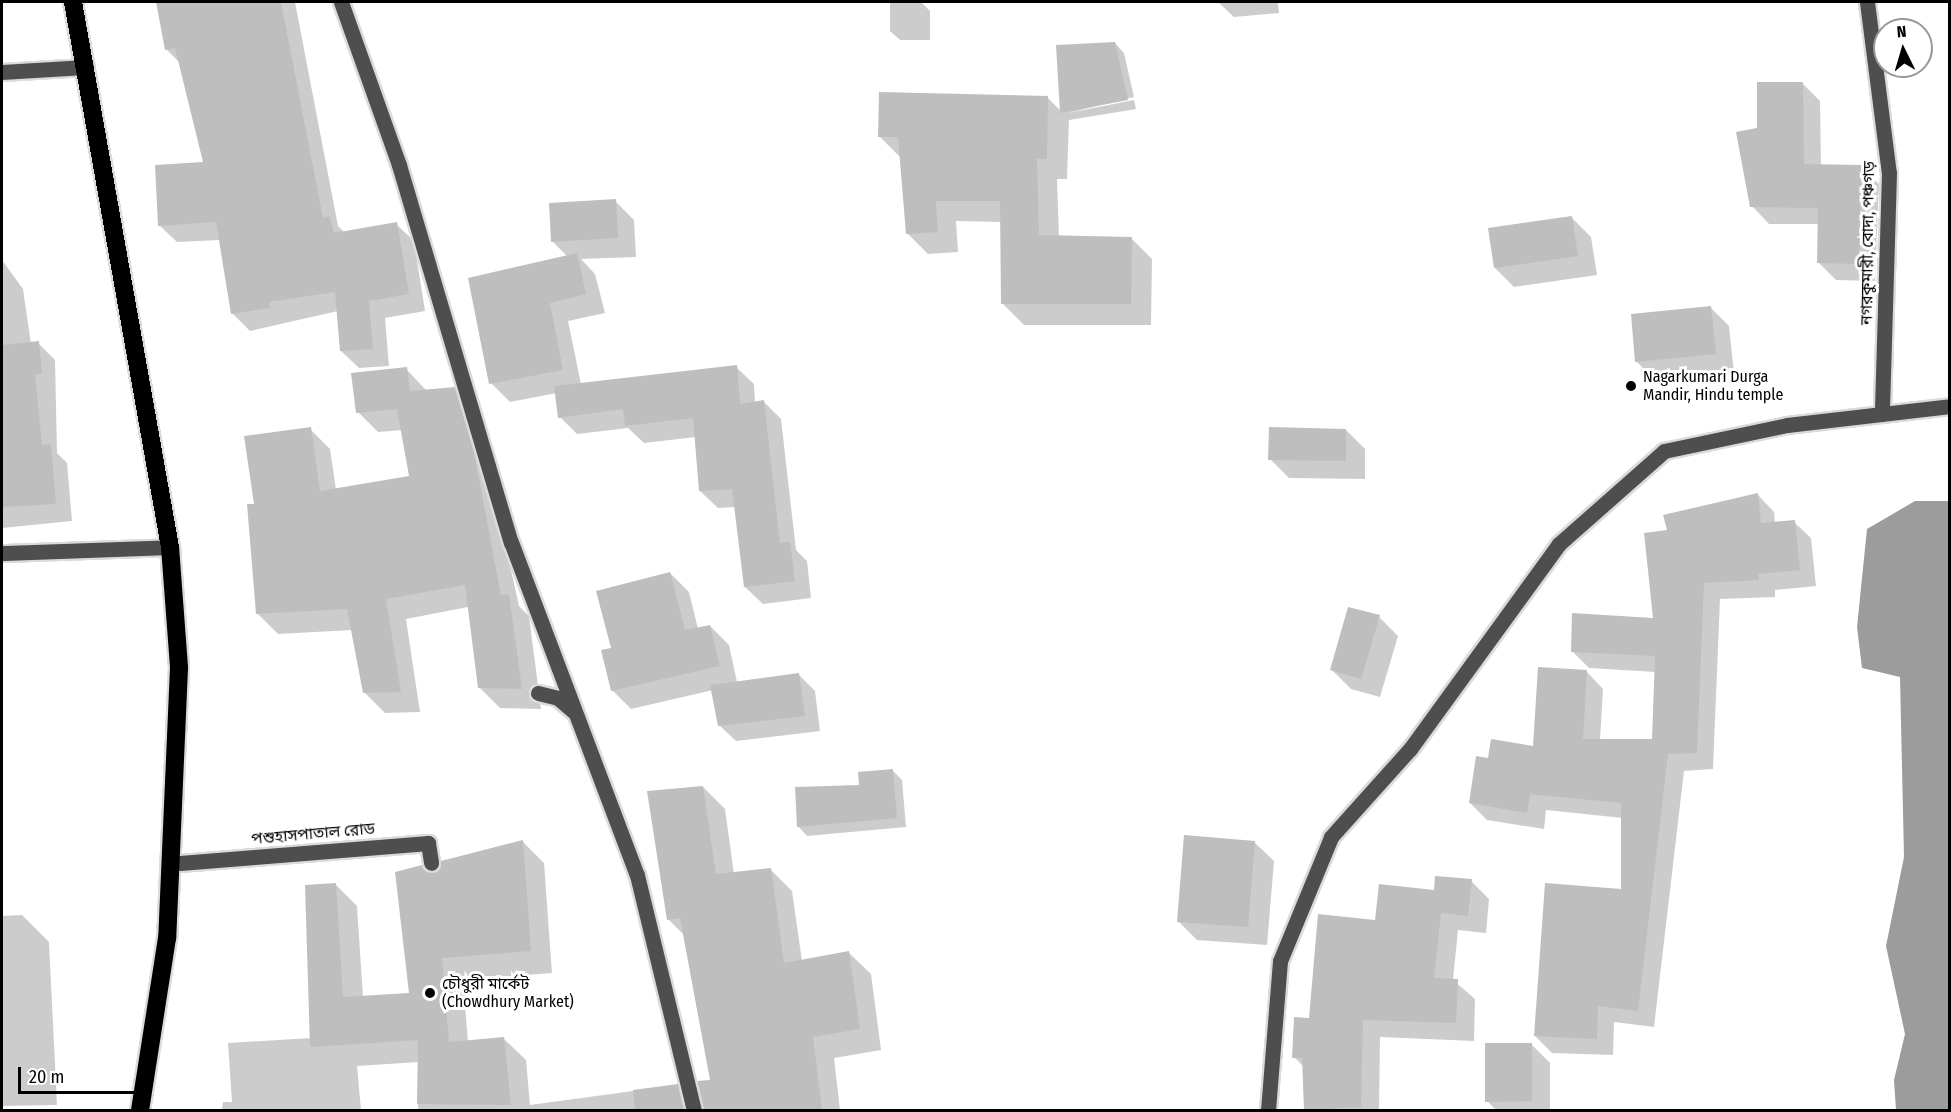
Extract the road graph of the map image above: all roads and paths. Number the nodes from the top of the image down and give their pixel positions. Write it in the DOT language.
graph roads {
  1 [pos="73,2"];
  2 [pos="341,2"];
  3 [pos="1867,2"];
  4 [pos="86,67"];
  5 [pos="2,72"];
  6 [pos="1950,406"];
  7 [pos="1882,414"];
  8 [pos="170,547"];
  9 [pos="2,553"];
  10 [pos="538,693"];
  11 [pos="575,714"];
  12 [pos="180,863"];
  13 [pos="431,863"];
  14 [pos="140,1110"];
  15 [pos="694,1110"];
  16 [pos="1268,1110"];
  1 -- 4 [label="highway"];
  2 -- 11 [label="street"];
  3 -- 7 [label="street, নগরকুমারী, বোদা, পঞ্চগড়"];
  4 -- 5 [label="street"];
  4 -- 8 [label="highway"];
  6 -- 7 [label="street"];
  7 -- 16 [label="street"];
  8 -- 9 [label="street"];
  8 -- 14 [label="highway"];
  10 -- 11 [label="street"];
  11 -- 15 [label="street"];
  12 -- 13 [label="street, পশুহাসপাতাল রোড"];
}
